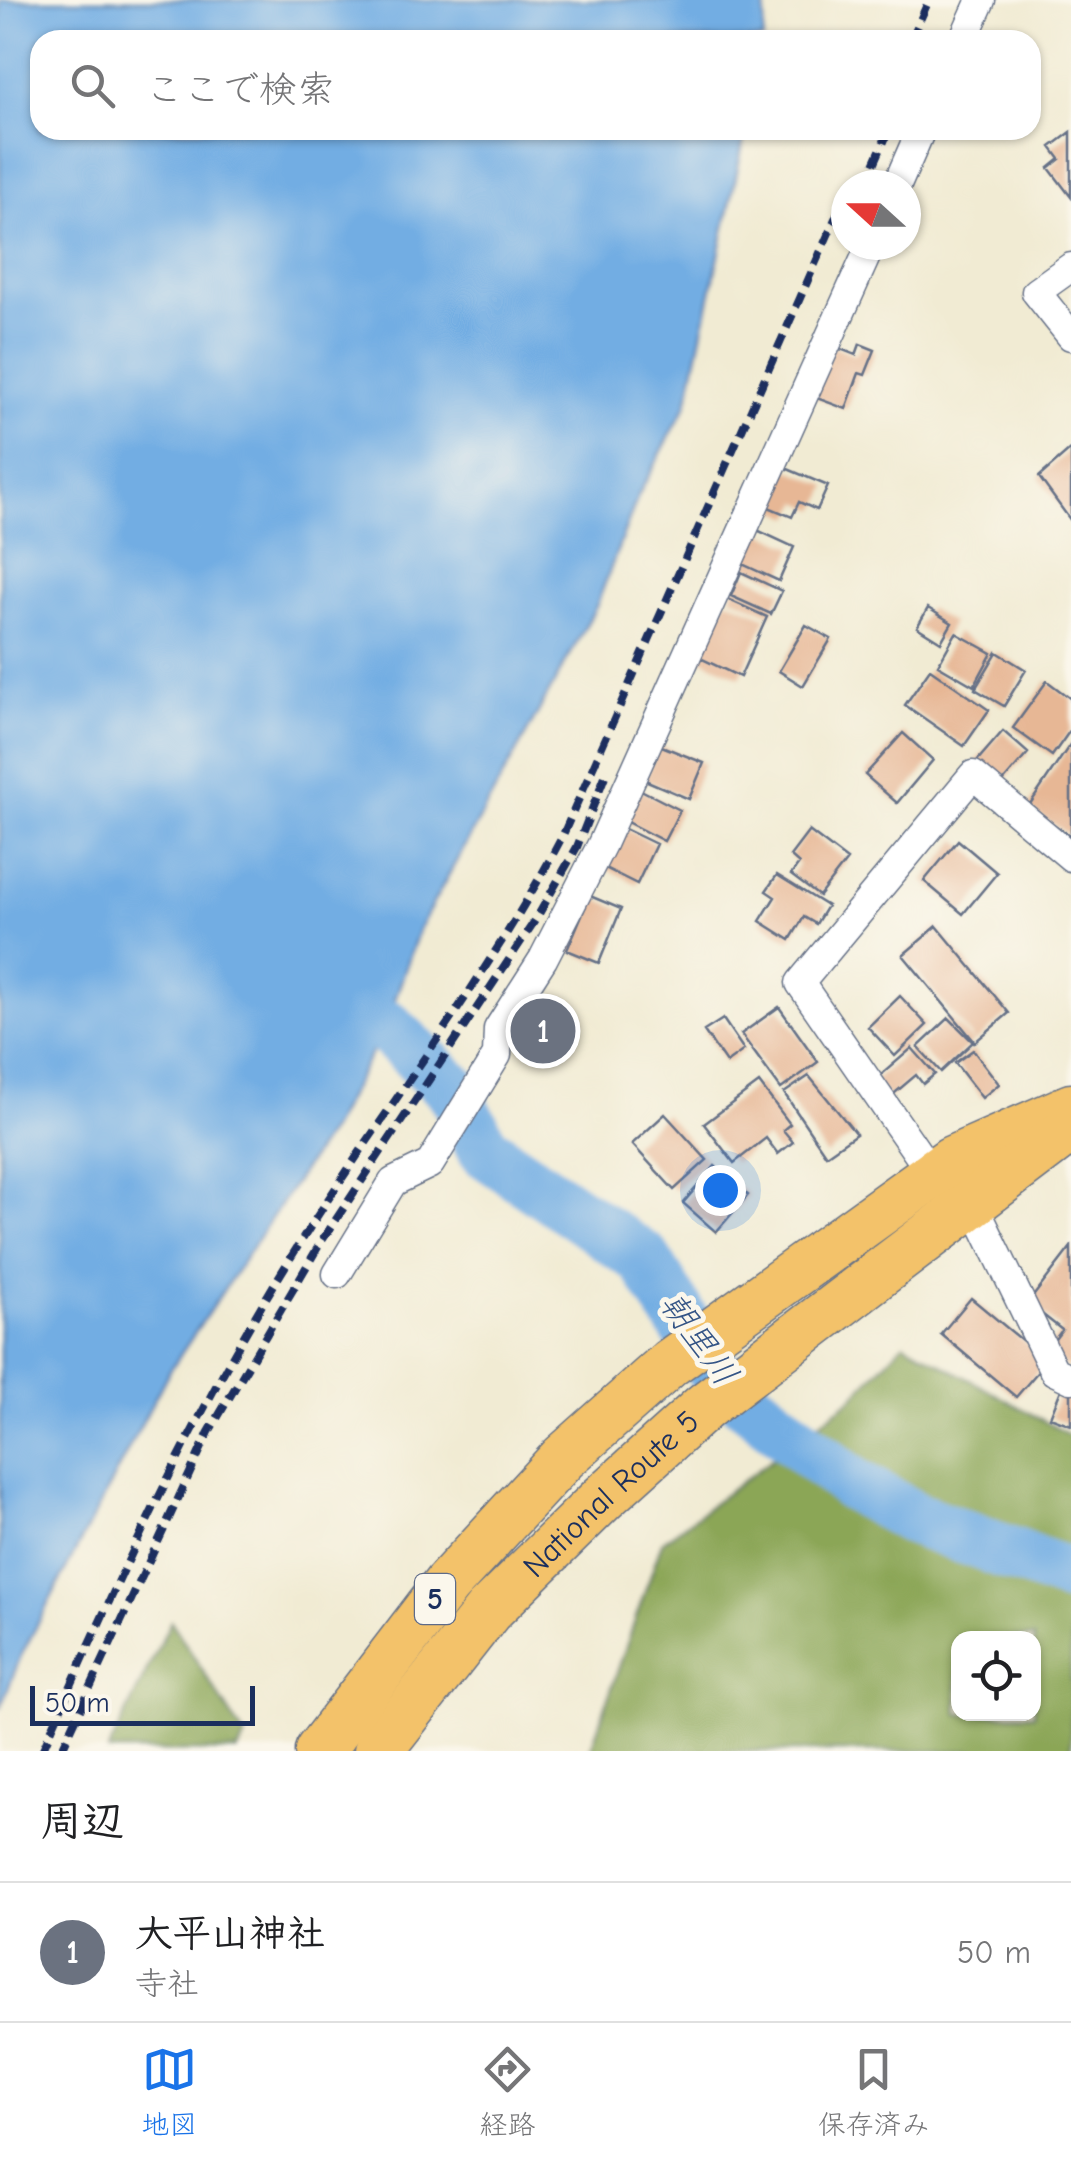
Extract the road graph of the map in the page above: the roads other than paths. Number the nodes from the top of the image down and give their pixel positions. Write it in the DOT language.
graph roads {
  1 [pos="981,0"];
  2 [pos="967,30"];
  3 [pos="917,140"];
  4 [pos="904,170"];
  5 [pos="863,260"];
  6 [pos="1071,267"];
  7 [pos="1071,336"];
  8 [pos="1071,857"];
  9 [pos="1071,1108"];
  10 [pos="1071,1128"];
  11 [pos="942,1167"];
  12 [pos="973,1204"];
  13 [pos="338,1274"];
  14 [pos="1071,1379"];
  15 [pos="447,1584"];
  16 [pos="488,1611"];
  17 [pos="319,1751"];
  18 [pos="378,1751"];
  1 -- 2 [label="street"];
  3 -- 4 [label="street"];
  5 -- 13 [label="street"];
  6 -- 7 [label="street"];
  8 -- 11 [label="street"];
  9 -- 11 [label="highway, 5"];
  10 -- 12 [label="highway, National Route 5 / 5"];
  11 -- 12 [label="street"];
  11 -- 15 [label="highway, 5"];
  12 -- 14 [label="street"];
  12 -- 16 [label="highway, National Route 5 / 5"];
  15 -- 16 [label="highway"];
  15 -- 17 [label="highway, 5"];
  16 -- 18 [label="highway, National Route 5 / 5"];
}
